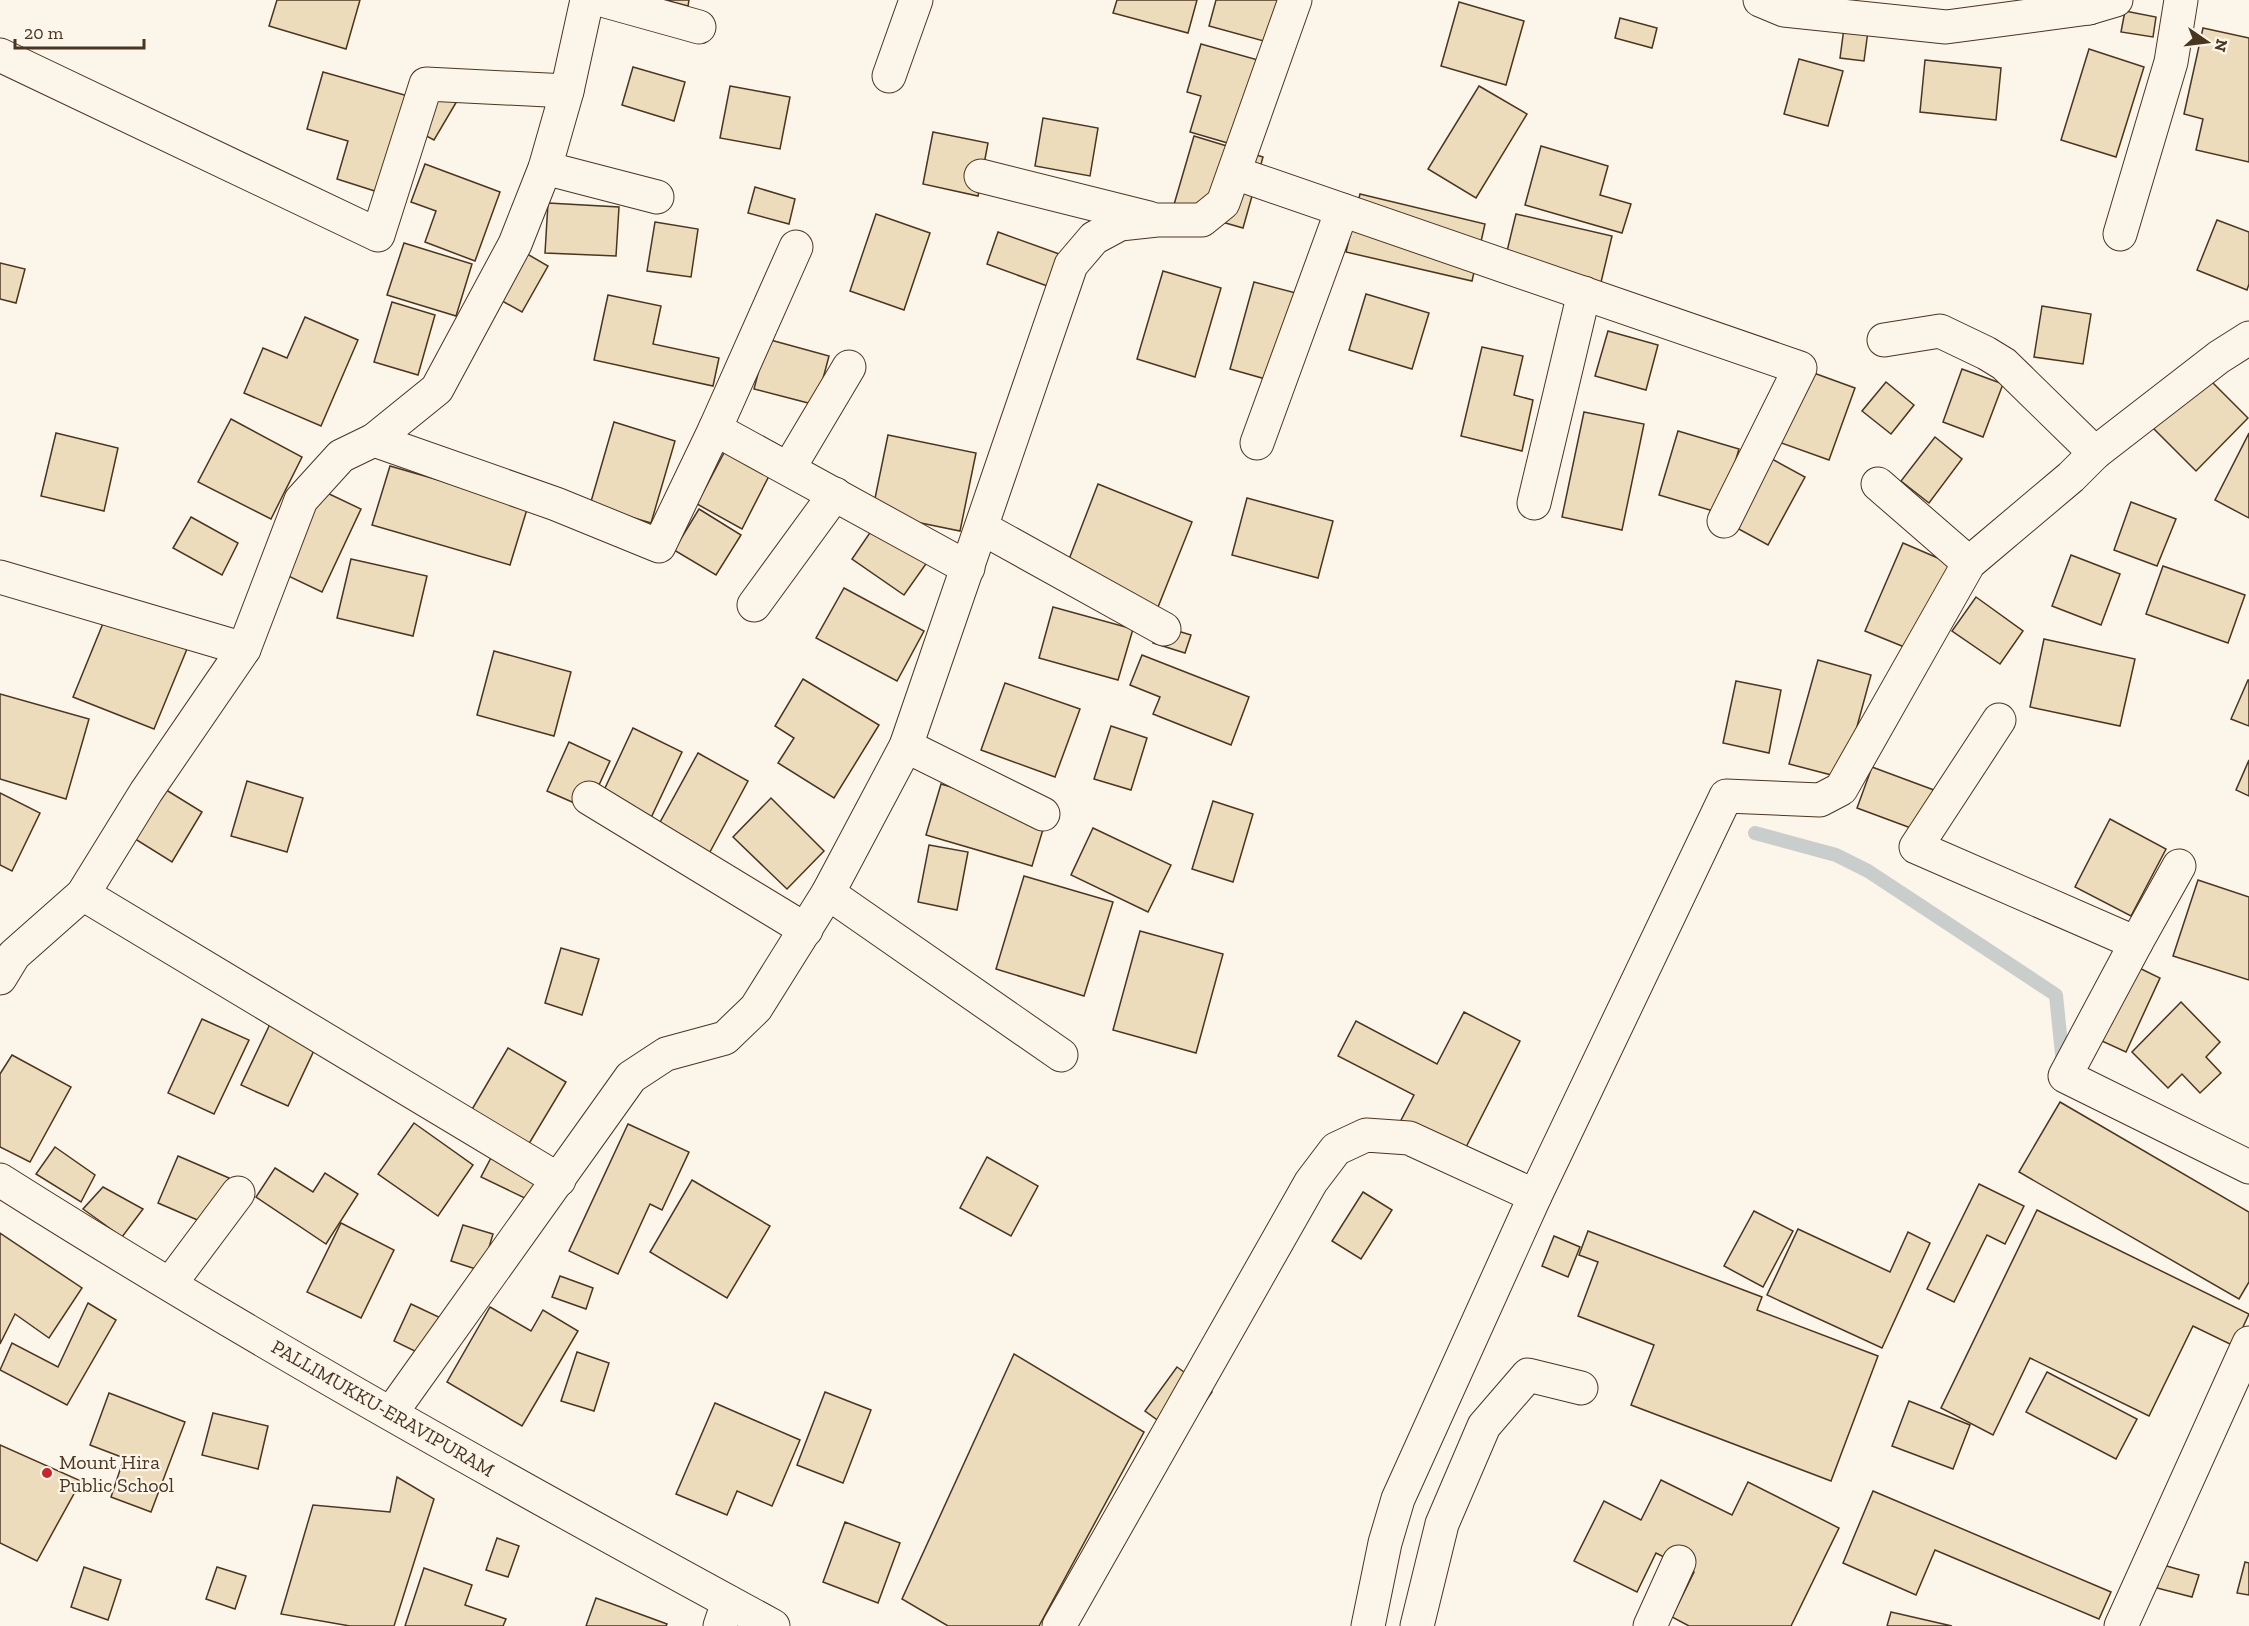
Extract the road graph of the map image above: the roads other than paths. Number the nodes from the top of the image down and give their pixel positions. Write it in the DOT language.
graph roads {
  1 [pos="587,0"];
  2 [pos="602,0"];
  3 [pos="916,0"];
  4 [pos="1295,0"];
  5 [pos="2181,0"];
  6 [pos="1777,3"];
  7 [pos="2099,3"];
  8 [pos="699,27"];
  9 [pos="0,55"];
  10 [pos="889,76"];
  11 [pos="567,91"];
  12 [pos="545,168"];
  13 [pos="1235,173"];
  14 [pos="981,176"];
  15 [pos="657,196"];
  16 [pos="1342,210"];
  17 [pos="1157,220"];
  18 [pos="2120,234"];
  19 [pos="796,247"];
  20 [pos="1584,293"];
  21 [pos="2249,338"];
  22 [pos="1884,340"];
  23 [pos="849,367"];
  24 [pos="715,429"];
  25 [pos="374,440"];
  26 [pos="1257,443"];
  27 [pos="2095,453"];
  28 [pos="789,468"];
  29 [pos="1878,484"];
  30 [pos="835,494"];
  31 [pos="1534,503"];
  32 [pos="1724,521"];
  33 [pos="982,528"];
  34 [pos="1969,563"];
  35 [pos="968,568"];
  36 [pos="0,577"];
  37 [pos="754,605"];
  38 [pos="1164,629"];
  39 [pos="244,649"];
  40 [pos="1999,720"];
  41 [pos="906,746"];
  42 [pos="589,798"];
  43 [pos="1043,814"];
  44 [pos="2179,866"];
  45 [pos="828,893"];
  46 [pos="83,894"];
  47 [pos="806,930"];
  48 [pos="2136,943"];
  49 [pos="0,978"];
  50 [pos="1061,1055"];
  51 [pos="2249,1167"];
  52 [pos="0,1180"];
  53 [pos="559,1180"];
  54 [pos="238,1192"];
  55 [pos="1535,1196"];
  56 [pos="170,1284"];
  57 [pos="2249,1343"];
  58 [pos="1581,1388"];
  59 [pos="393,1414"];
  60 [pos="1679,1562"];
  61 [pos="724,1614"];
  62 [pos="773,1626"];
  63 [pos="1059,1626"];
  64 [pos="1368,1626"];
  65 [pos="1417,1626"];
  66 [pos="1650,1626"];
  67 [pos="2121,1626"];
  1 -- 11 [label="street"];
  2 -- 8 [label="street"];
  3 -- 10 [label="street"];
  4 -- 13 [label="street"];
  5 -- 18 [label="street"];
  6 -- 7 [label="street"];
  9 -- 11 [label="street"];
  11 -- 12 [label="street"];
  12 -- 15 [label="street"];
  12 -- 25 [label="street"];
  13 -- 16 [label="street"];
  13 -- 17 [label="street"];
  14 -- 17 [label="street"];
  16 -- 20 [label="street"];
  16 -- 26 [label="street"];
  17 -- 33 [label="street"];
  19 -- 24 [label="street"];
  20 -- 31 [label="street"];
  20 -- 32 [label="street"];
  21 -- 27 [label="street"];
  22 -- 27 [label="street"];
  23 -- 28 [label="street"];
  24 -- 25 [label="street"];
  24 -- 28 [label="street"];
  25 -- 39 [label="street"];
  27 -- 34 [label="street"];
  28 -- 30 [label="street"];
  29 -- 34 [label="street"];
  30 -- 35 [label="street"];
  30 -- 37 [label="street"];
  33 -- 35 [label="street"];
  33 -- 38 [label="street"];
  34 -- 55 [label="street"];
  35 -- 41 [label="street"];
  36 -- 39 [label="street"];
  39 -- 46 [label="street"];
  40 -- 48 [label="street"];
  41 -- 43 [label="street"];
  41 -- 45 [label="street"];
  42 -- 47 [label="street"];
  44 -- 48 [label="street"];
  45 -- 47 [label="street"];
  45 -- 50 [label="street"];
  46 -- 49 [label="street"];
  46 -- 53 [label="street"];
  47 -- 53 [label="street"];
  48 -- 51 [label="street"];
  52 -- 56 [label="street, PALLIMUKKU-ERAVIPURAM"];
  53 -- 59 [label="street"];
  54 -- 56 [label="street"];
  55 -- 63 [label="street"];
  55 -- 64 [label="street"];
  56 -- 59 [label="street, PALLIMUKKU-ERAVIPURAM"];
  57 -- 67 [label="street"];
  58 -- 65 [label="street"];
  59 -- 61 [label="street, PALLIMUKKU-ERAVIPURAM"];
  60 -- 66 [label="street"];
  61 -- 62 [label="street, PALLIMUKKU-ERAVIPURAM"];
}
